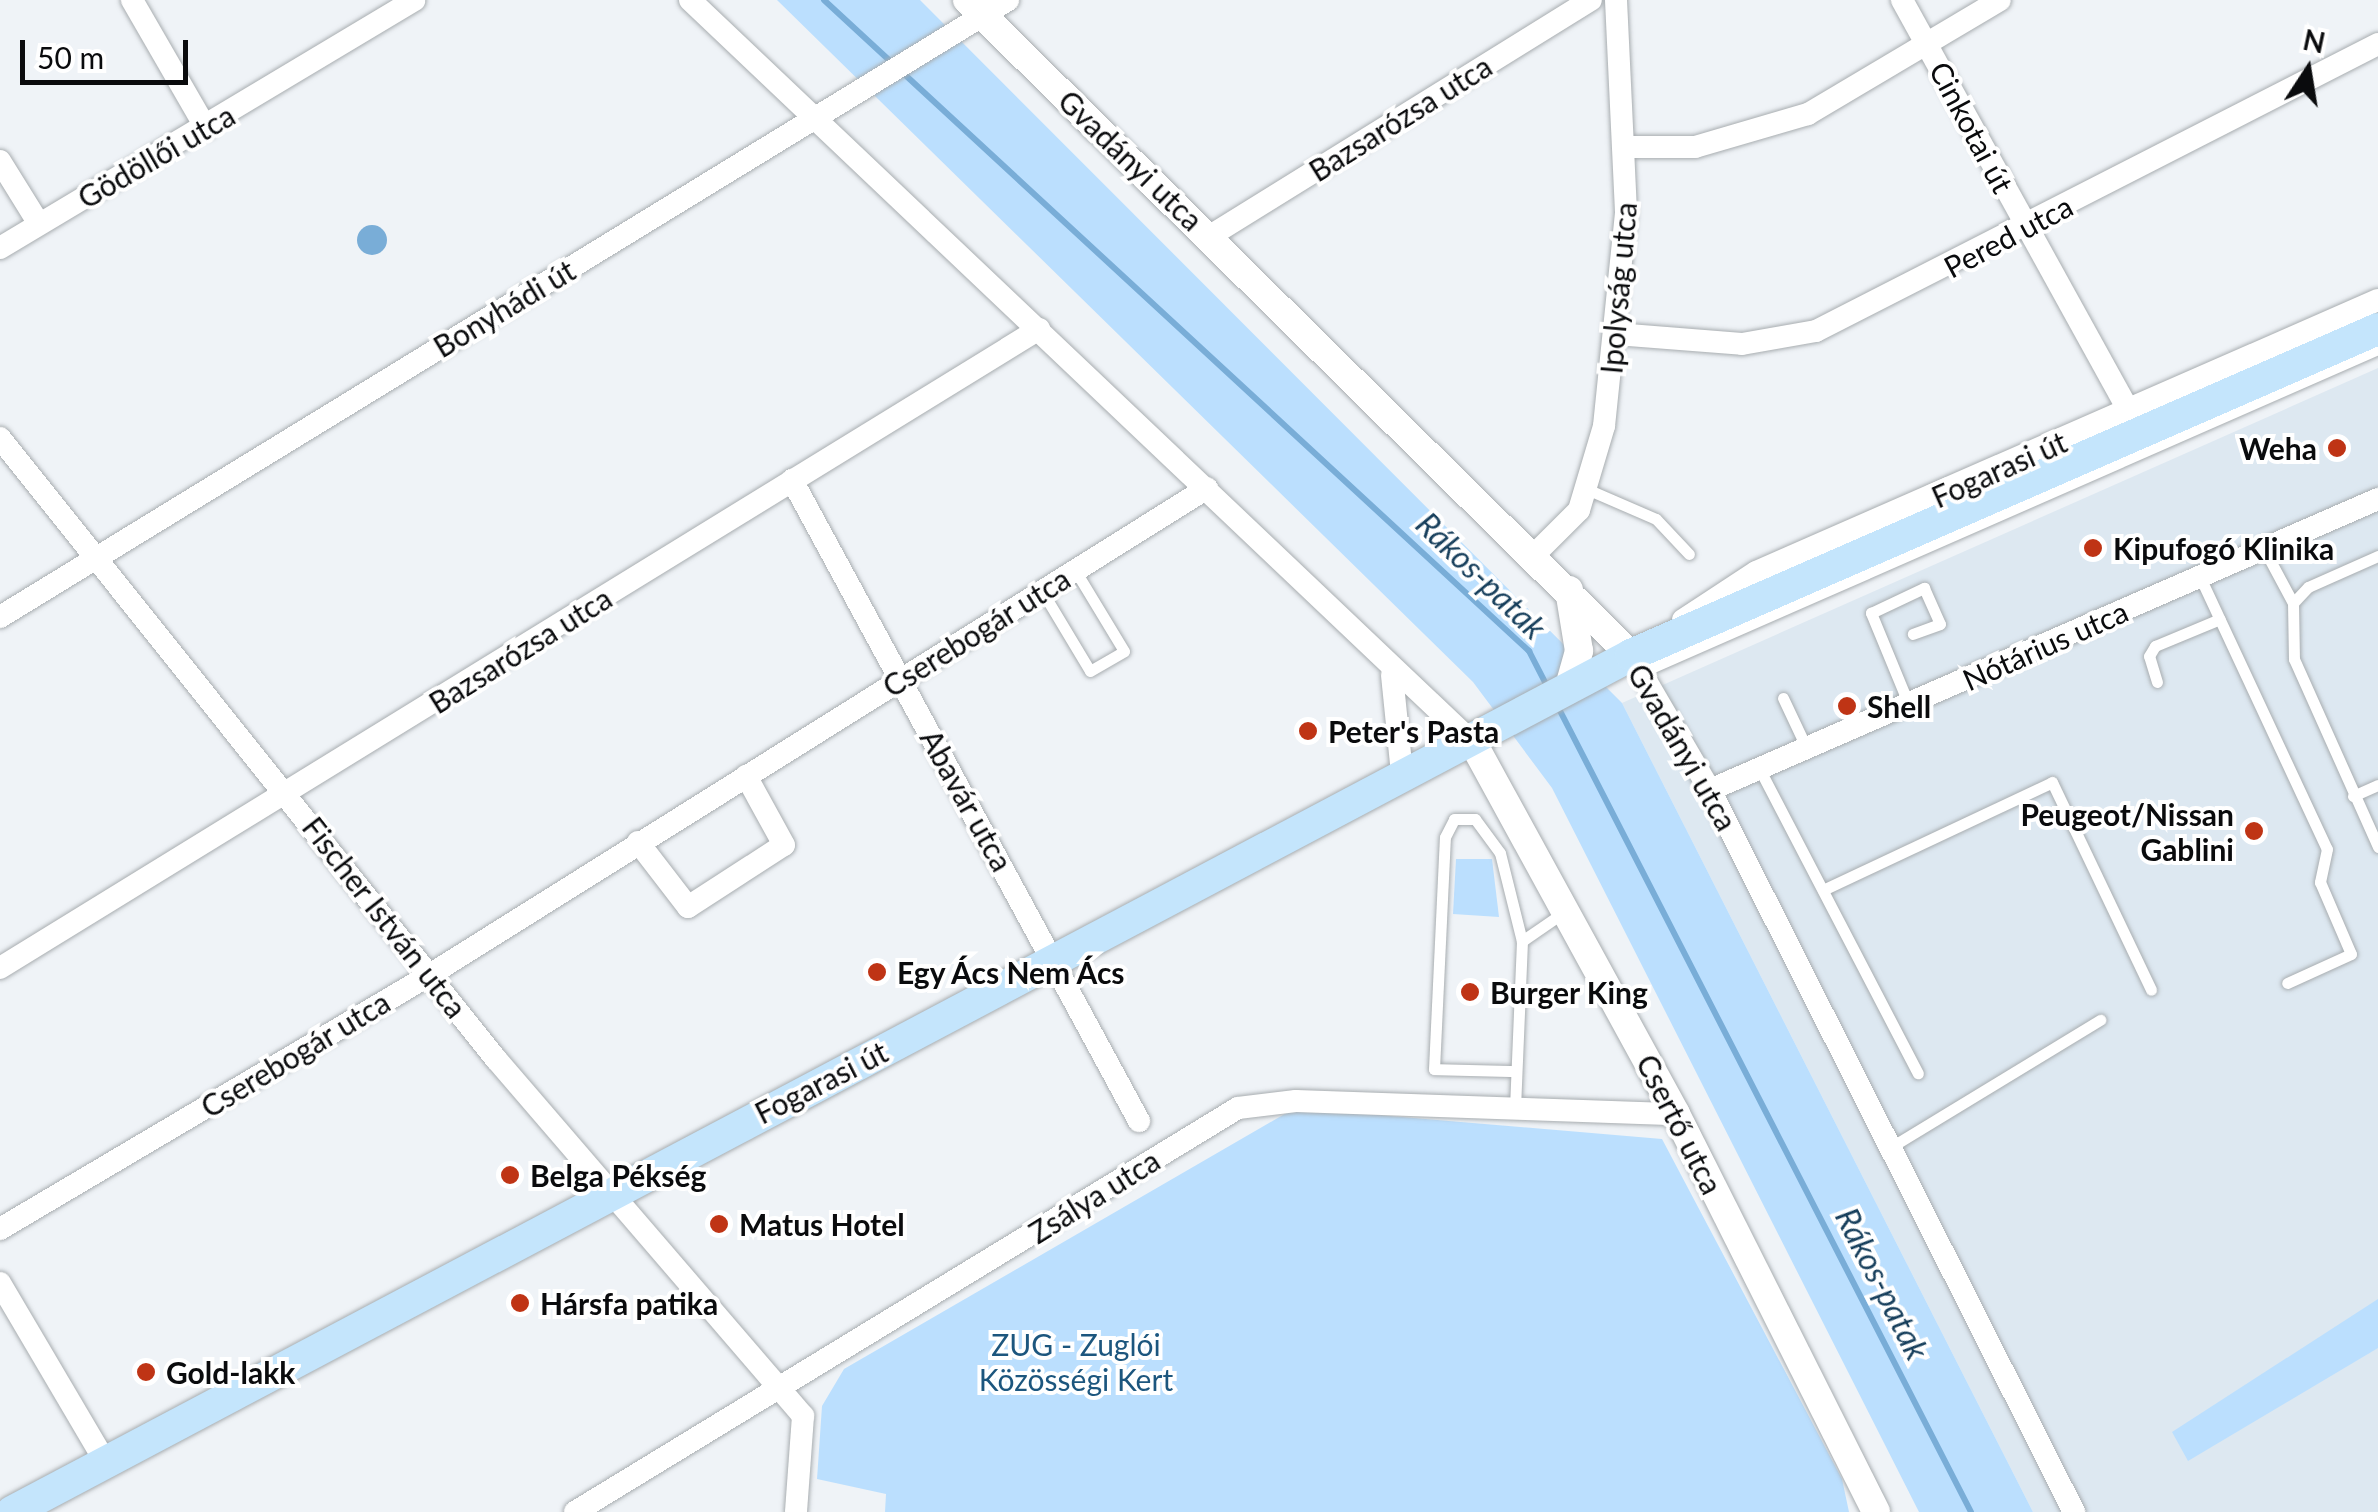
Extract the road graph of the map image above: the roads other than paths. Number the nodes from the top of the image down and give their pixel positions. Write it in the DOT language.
graph roads {
  1 [pos="132,0"];
  2 [pos="364,0"];
  3 [pos="414,0"];
  4 [pos="690,0"];
  5 [pos="1008,0"];
  6 [pos="1591,0"];
  7 [pos="1616,0"];
  8 [pos="1902,0"];
  9 [pos="2000,0"];
  10 [pos="975,8"];
  11 [pos="376,22"];
  12 [pos="1926,42"];
  13 [pos="2378,44"];
  14 [pos="816,118"];
  15 [pos="206,128"];
  16 [pos="1627,147"];
  17 [pos="0,161"];
  18 [pos="40,224"];
  19 [pos="2026,226"];
  20 [pos="1210,236"];
  21 [pos="0,248"];
  22 [pos="2378,300"];
  23 [pos="1039,328"];
  24 [pos="2378,328"];
  25 [pos="1616,334"];
  26 [pos="2378,349"];
  27 [pos="2128,412"];
  28 [pos="0,438"];
  29 [pos="792,480"];
  30 [pos="1206,488"];
  31 [pos="1588,490"];
  32 [pos="2378,499"];
  33 [pos="2264,549"];
  34 [pos="1535,554"];
  35 [pos="1689,554"];
  36 [pos="2378,556"];
  37 [pos="96,558"];
  38 [pos="1076,570"];
  39 [pos="2200,577"];
  40 [pos="1569,588"];
  41 [pos="1042,591"];
  42 [pos="2293,603"];
  43 [pos="0,617"];
  44 [pos="2220,619"];
  45 [pos="1913,634"];
  46 [pos="1638,663"];
  47 [pos="1390,672"];
  48 [pos="900,680"];
  49 [pos="2157,682"];
  50 [pos="1568,690"];
  51 [pos="1783,698"];
  52 [pos="1909,704"];
  53 [pos="1473,743"];
  54 [pos="1807,749"];
  55 [pos="1760,770"];
  56 [pos="1402,774"];
  57 [pos="746,776"];
  58 [pos="2378,784"];
  59 [pos="1710,790"];
  60 [pos="290,794"];
  61 [pos="2354,796"];
  62 [pos="638,842"];
  63 [pos="2378,847"];
  64 [pos="1823,890"];
  65 [pos="1567,910"];
  66 [pos="1522,940"];
  67 [pos="1056,960"];
  68 [pos="0,968"];
  69 [pos="428,976"];
  70 [pos="2287,983"];
  71 [pos="2151,990"];
  72 [pos="2100,1020"];
  73 [pos="1514,1070"];
  74 [pos="1918,1073"];
  75 [pos="1515,1110"];
  76 [pos="1676,1114"];
  77 [pos="1139,1121"];
  78 [pos="1891,1146"];
  79 [pos="609,1192"];
  80 [pos="0,1229"];
  81 [pos="0,1283"];
  82 [pos="774,1392"];
  83 [pos="106,1463"];
  84 [pos="12,1512"];
  85 [pos="575,1512"];
  86 [pos="796,1512"];
  87 [pos="1876,1512"];
  88 [pos="2074,1512"];
  1 -- 15 [label="street"];
  2 -- 11 [label="street"];
  3 -- 11 [label="street, Gödöllői utca"];
  4 -- 14 [label="street"];
  5 -- 10 [label="street, Bonyhádi út"];
  6 -- 20 [label="street, Bazsarózsa utca"];
  7 -- 16 [label="street, Ipolyság utca"];
  8 -- 12 [label="street, Cinkotai út"];
  9 -- 12 [label="street"];
  10 -- 14 [label="street, Bonyhádi út"];
  10 -- 20 [label="street, Gvadányi utca"];
  11 -- 15 [label="street, Gödöllői utca"];
  12 -- 16 [label="street"];
  12 -- 19 [label="street, Cinkotai út"];
  13 -- 19 [label="street, Pered utca"];
  14 -- 23 [label="street"];
  14 -- 37 [label="street, Bonyhádi út"];
  15 -- 18 [label="street, Gödöllői utca"];
  16 -- 25 [label="street, Ipolyság utca"];
  17 -- 18 [label="street"];
  18 -- 21 [label="street, Gödöllői utca"];
  19 -- 25 [label="street, Pered utca"];
  19 -- 27 [label="street, Cinkotai út"];
  20 -- 34 [label="street, Gvadányi utca"];
  22 -- 27 [label="street, Fogarasi út"];
  23 -- 29 [label="street, Bazsarózsa utca"];
  23 -- 30 [label="street"];
  24 -- 46 [label="main road, Fogarasi út"];
  25 -- 31 [label="street, Ipolyság utca"];
  26 -- 46 [label="lane"];
  27 -- 46 [label="street, Fogarasi út"];
  28 -- 37 [label="street, Fischer István utca"];
  29 -- 48 [label="street, Abavár utca"];
  29 -- 60 [label="street, Bazsarózsa utca"];
  30 -- 38 [label="street, Cserebogár utca"];
  30 -- 47 [label="street"];
  31 -- 34 [label="street, Ipolyság utca"];
  31 -- 35 [label="lane"];
  32 -- 33 [label="street, Nótárius utca"];
  33 -- 39 [label="street, Nótárius utca"];
  33 -- 42 [label="lane"];
  34 -- 40 [label="street, Gvadányi utca"];
  36 -- 42 [label="lane"];
  37 -- 43 [label="street, Bonyhádi út"];
  37 -- 60 [label="street, Fischer István utca"];
  38 -- 41 [label="street, Cserebogár utca"];
  38 -- 41 [label="lane"];
  39 -- 44 [label="lane"];
  39 -- 52 [label="street, Nótárius utca"];
  40 -- 46 [label="street, Gvadányi utca"];
  40 -- 50 [label="street"];
  41 -- 48 [label="street, Cserebogár utca"];
  42 -- 61 [label="lane"];
  44 -- 49 [label="lane"];
  44 -- 70 [label="lane"];
  45 -- 52 [label="lane"];
  46 -- 50 [label="main road, Fogarasi út"];
  46 -- 59 [label="street, Gvadányi utca"];
  47 -- 53 [label="street"];
  47 -- 56 [label="street"];
  48 -- 57 [label="street, Cserebogár utca"];
  48 -- 67 [label="street, Abavár utca"];
  50 -- 53 [label="main road, Fogarasi út"];
  51 -- 54 [label="lane"];
  52 -- 54 [label="street, Nótárius utca"];
  53 -- 56 [label="main road, Fogarasi út"];
  53 -- 65 [label="street, Csertő utca"];
  54 -- 55 [label="street, Nótárius utca"];
  55 -- 59 [label="street, Nótárius utca"];
  55 -- 64 [label="lane"];
  56 -- 67 [label="main road, Fogarasi út"];
  57 -- 62 [label="street, Cserebogár utca"];
  57 -- 62 [label="street"];
  58 -- 61 [label="lane"];
  59 -- 78 [label="street, Gvadányi utca"];
  60 -- 68 [label="street, Bazsarózsa utca"];
  60 -- 69 [label="street, Fischer István utca"];
  61 -- 63 [label="lane"];
  62 -- 69 [label="street, Cserebogár utca"];
  64 -- 71 [label="lane"];
  64 -- 74 [label="lane"];
  65 -- 66 [label="lane"];
  65 -- 76 [label="street, Csertő utca"];
  66 -- 73 [label="lane"];
  66 -- 73 [label="lane"];
  67 -- 77 [label="street, Abavár utca"];
  67 -- 79 [label="main road, Fogarasi út"];
  69 -- 79 [label="street, Fischer István utca"];
  69 -- 80 [label="street, Cserebogár utca"];
  72 -- 78 [label="lane"];
  73 -- 75 [label="lane"];
  75 -- 76 [label="street, Zsálya utca"];
  75 -- 82 [label="street, Zsálya utca"];
  76 -- 87 [label="street, Csertő utca"];
  78 -- 88 [label="street, Gvadányi utca"];
  79 -- 82 [label="street, Fischer István utca"];
  79 -- 83 [label="main road, Fogarasi út"];
  81 -- 83 [label="street"];
  82 -- 85 [label="street, Zsálya utca"];
  82 -- 86 [label="street, Fischer István utca"];
  83 -- 84 [label="main road, Fogarasi út"];
}
